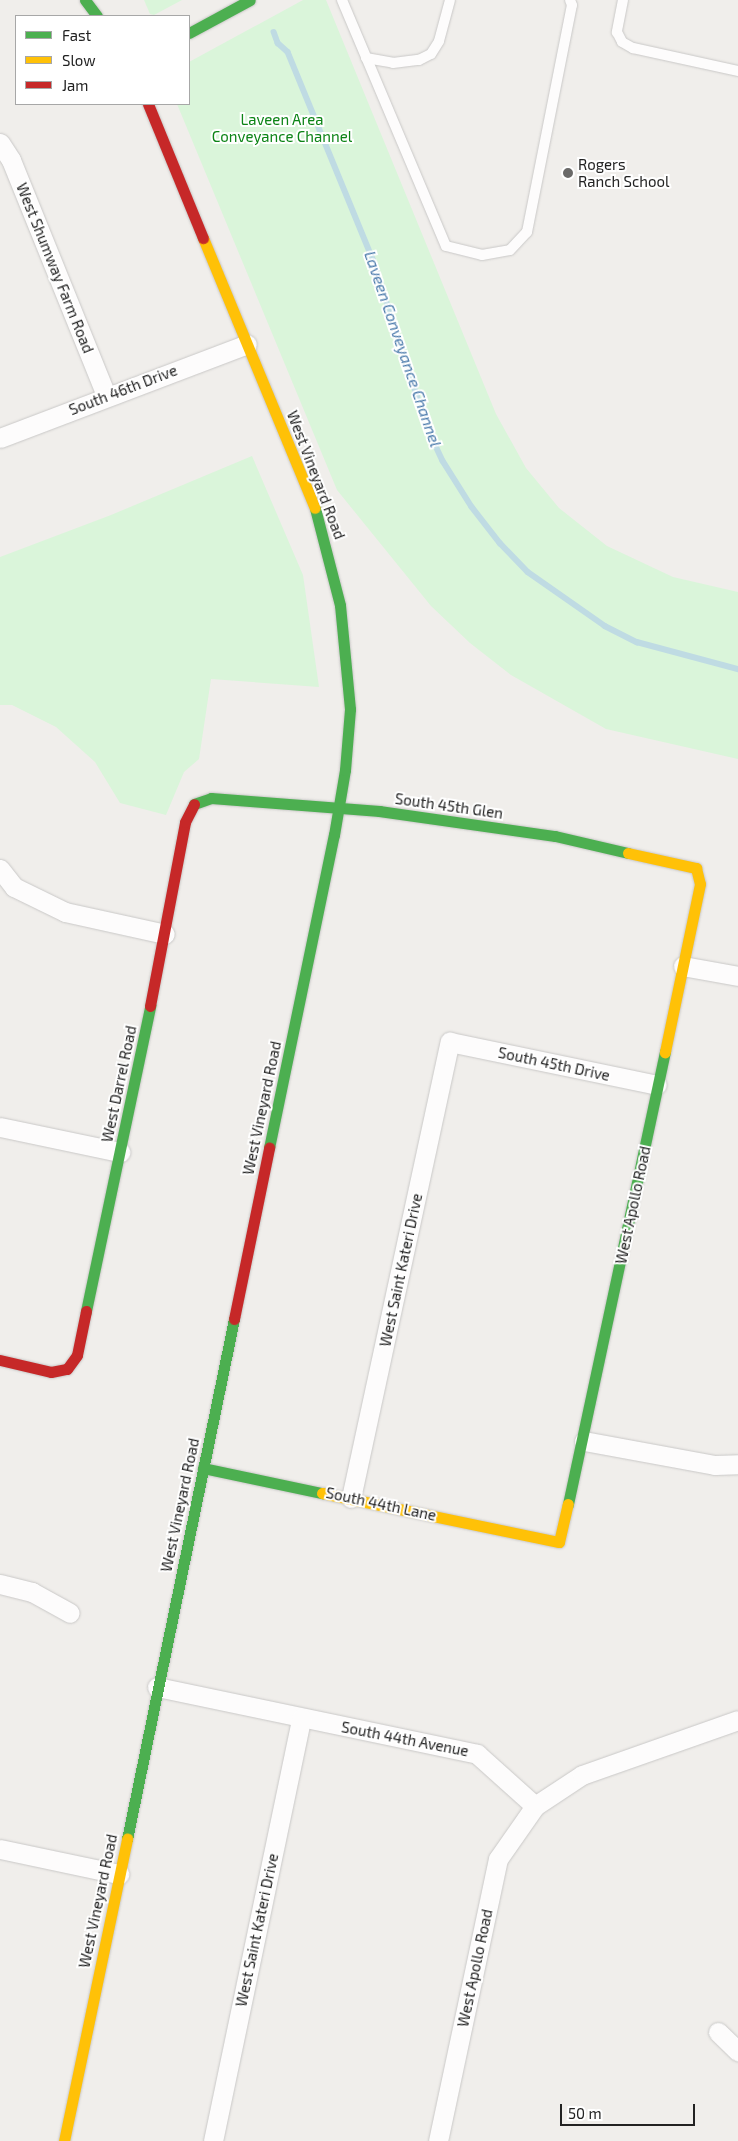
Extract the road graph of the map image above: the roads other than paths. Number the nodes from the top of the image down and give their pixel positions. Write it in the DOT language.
graph roads {
  1 [pos="85,0"];
  2 [pos="342,0"];
  3 [pos="450,0"];
  4 [pos="570,0"];
  5 [pos="623,0"];
  6 [pos="248,2"];
  7 [pos="96,15"];
  8 [pos="190,33"];
  9 [pos="366,58"];
  10 [pos="738,70"];
  11 [pos="148,105"];
  12 [pos="0,143"];
  13 [pos="247,344"];
  14 [pos="106,395"];
  15 [pos="0,438"];
  16 [pos="194,804"];
  17 [pos="339,808"];
  18 [pos="0,868"];
  19 [pos="696,868"];
  20 [pos="165,934"];
  21 [pos="683,966"];
  22 [pos="738,976"];
  23 [pos="450,1042"];
  24 [pos="657,1085"];
  25 [pos="0,1127"];
  26 [pos="120,1152"];
  27 [pos="0,1360"];
  28 [pos="584,1441"];
  29 [pos="738,1464"];
  30 [pos="203,1468"];
  31 [pos="351,1498"];
  32 [pos="558,1542"];
  33 [pos="0,1584"];
  34 [pos="70,1613"];
  35 [pos="156,1687"];
  36 [pos="301,1718"];
  37 [pos="738,1720"];
  38 [pos="535,1806"];
  39 [pos="0,1849"];
  40 [pos="119,1874"];
  41 [pos="718,2032"];
  42 [pos="738,2051"];
  43 [pos="64,2141"];
  44 [pos="213,2141"];
  45 [pos="438,2141"];
  1 -- 7 [label="street"];
  2 -- 9 [label="lane"];
  3 -- 9 [label="lane"];
  4 -- 9 [label="lane"];
  5 -- 10 [label="lane"];
  6 -- 8 [label="street"];
  11 -- 13 [label="street, West Vineyard Road"];
  12 -- 14 [label="street, West Shumway Farm Road"];
  13 -- 14 [label="street, South 46th Drive"];
  13 -- 17 [label="street, West Vineyard Road"];
  14 -- 15 [label="street, South 46th Drive"];
  16 -- 17 [label="street, South 45th Glen"];
  16 -- 20 [label="street, West Darrel Road"];
  17 -- 19 [label="street, South 45th Glen"];
  17 -- 30 [label="street, West Vineyard Road"];
  18 -- 20 [label="street"];
  19 -- 21 [label="street, West Apollo Road"];
  20 -- 26 [label="street, West Darrel Road"];
  21 -- 22 [label="street"];
  21 -- 24 [label="street, West Apollo Road"];
  23 -- 24 [label="street, South 45th Drive"];
  23 -- 31 [label="street, West Saint Kateri Drive"];
  24 -- 28 [label="street, West Apollo Road"];
  25 -- 26 [label="street"];
  26 -- 27 [label="street, West Darrel Road"];
  28 -- 29 [label="street"];
  28 -- 32 [label="street, West Apollo Road"];
  30 -- 31 [label="street, South 44th Lane"];
  30 -- 35 [label="street, West Vineyard Road"];
  31 -- 32 [label="street, South 44th Lane"];
  33 -- 34 [label="street"];
  35 -- 36 [label="street, South 44th Avenue"];
  35 -- 40 [label="street, West Vineyard Road"];
  36 -- 38 [label="street, South 44th Avenue"];
  36 -- 44 [label="street, West Saint Kateri Drive"];
  37 -- 38 [label="street"];
  38 -- 45 [label="street, West Apollo Road"];
  39 -- 40 [label="street"];
  40 -- 43 [label="street, West Vineyard Road"];
  41 -- 42 [label="street"];
}
